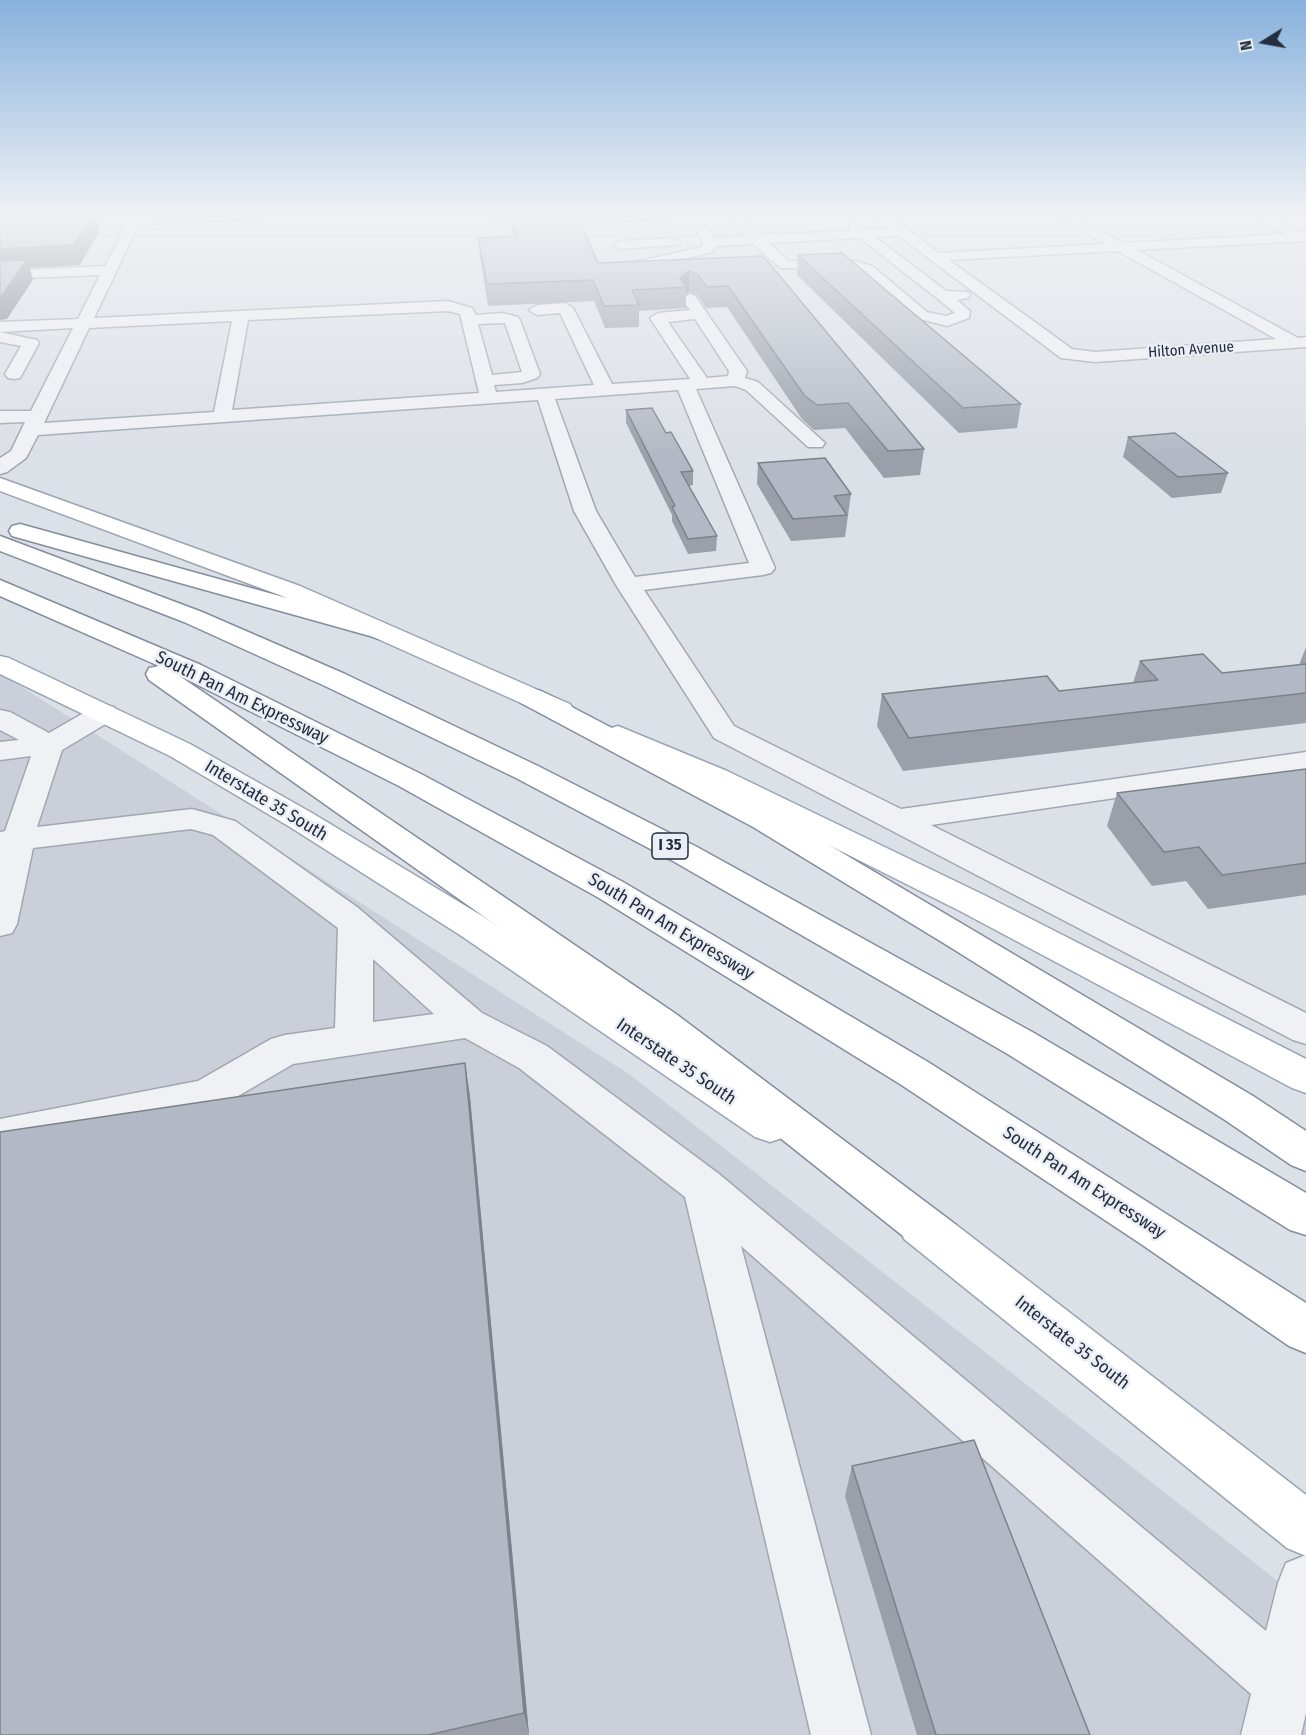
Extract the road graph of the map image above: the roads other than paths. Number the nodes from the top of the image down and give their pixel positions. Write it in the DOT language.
graph roads {
  1 [pos="97,294"];
  2 [pos="897,294"];
  3 [pos="940,294"];
  4 [pos="971,294"];
  5 [pos="986,294"];
  6 [pos="1209,294"];
  7 [pos="943,296"];
  8 [pos="690,299"];
  9 [pos="50,307"];
  10 [pos="537,310"];
  11 [pos="699,314"];
  12 [pos="241,317"];
  13 [pos="469,320"];
  14 [pos="84,322"];
  15 [pos="40,324"];
  16 [pos="0,327"];
  17 [pos="0,337"];
  18 [pos="1302,344"];
  19 [pos="14,374"];
  20 [pos="485,381"];
  21 [pos="736,381"];
  22 [pos="694,384"];
  23 [pos="606,391"];
  24 [pos="545,395"];
  25 [pos="10,397"];
  26 [pos="489,399"];
  27 [pos="0,416"];
  28 [pos="222,416"];
  29 [pos="34,423"];
  30 [pos="815,443"];
  31 [pos="0,468"];
  32 [pos="0,484"];
  33 [pos="0,526"];
  34 [pos="0,543"];
  35 [pos="628,585"];
  36 [pos="0,587"];
  37 [pos="75,618"];
  38 [pos="379,631"];
  39 [pos="0,664"];
  40 [pos="531,697"];
  41 [pos="104,713"];
  42 [pos="0,718"];
  43 [pos="49,745"];
  44 [pos="0,751"];
  45 [pos="1306,761"];
  46 [pos="896,820"];
  47 [pos="9,841"];
  48 [pos="0,924"];
  49 [pos="355,924"];
  50 [pos="469,1023"];
  51 [pos="1306,1030"];
  52 [pos="354,1040"];
  53 [pos="1306,1077"];
  54 [pos="0,1136"];
  55 [pos="1306,1153"];
  56 [pos="704,1187"];
  57 [pos="1306,1216"];
  58 [pos="939,1238"];
  59 [pos="1306,1330"];
  60 [pos="1306,1529"];
  61 [pos="1306,1583"];
  62 [pos="1277,1709"];
  63 [pos="841,1735"];
  1 -- 14 [label="street"];
  2 -- 7 [label="street"];
  3 -- 7 [label="street"];
  4 -- 7 [label="street"];
  5 -- 18 [label="street, Hilton Avenue"];
  6 -- 18 [label="street"];
  8 -- 11 [label="street"];
  9 -- 15 [label="street"];
  10 -- 23 [label="street"];
  11 -- 21 [label="street"];
  11 -- 22 [label="street"];
  12 -- 13 [label="street"];
  12 -- 14 [label="street"];
  12 -- 28 [label="street"];
  13 -- 20 [label="street"];
  13 -- 20 [label="street"];
  14 -- 15 [label="street"];
  14 -- 29 [label="street"];
  15 -- 16 [label="street"];
  17 -- 19 [label="street"];
  20 -- 26 [label="street"];
  21 -- 22 [label="street"];
  21 -- 30 [label="street"];
  22 -- 23 [label="street"];
  22 -- 35 [label="street"];
  23 -- 24 [label="street"];
  24 -- 26 [label="street"];
  24 -- 35 [label="street"];
  25 -- 27 [label="street"];
  26 -- 28 [label="street"];
  27 -- 29 [label="street"];
  28 -- 29 [label="street"];
  29 -- 31 [label="street"];
  32 -- 38 [label="main road"];
  33 -- 38 [label="main road"];
  34 -- 57 [label="main road, I 35"];
  35 -- 46 [label="street"];
  36 -- 37 [label="main road, South Pan Am Expressway"];
  37 -- 58 [label="main road"];
  37 -- 59 [label="main road, South Pan Am Expressway"];
  38 -- 40 [label="main road"];
  39 -- 41 [label="main road, Interstate 35 South"];
  40 -- 53 [label="main road"];
  40 -- 55 [label="main road"];
  41 -- 43 [label="street"];
  41 -- 58 [label="main road, Interstate 35 South"];
  42 -- 43 [label="street"];
  43 -- 44 [label="street"];
  43 -- 47 [label="street"];
  45 -- 46 [label="street"];
  46 -- 51 [label="street"];
  47 -- 48 [label="street"];
  47 -- 49 [label="street"];
  49 -- 50 [label="street"];
  49 -- 52 [label="street"];
  50 -- 52 [label="street"];
  50 -- 56 [label="street"];
  52 -- 54 [label="street"];
  56 -- 62 [label="street"];
  56 -- 63 [label="street"];
  58 -- 60 [label="main road, Interstate 35 South"];
  61 -- 62 [label="street"];
}
